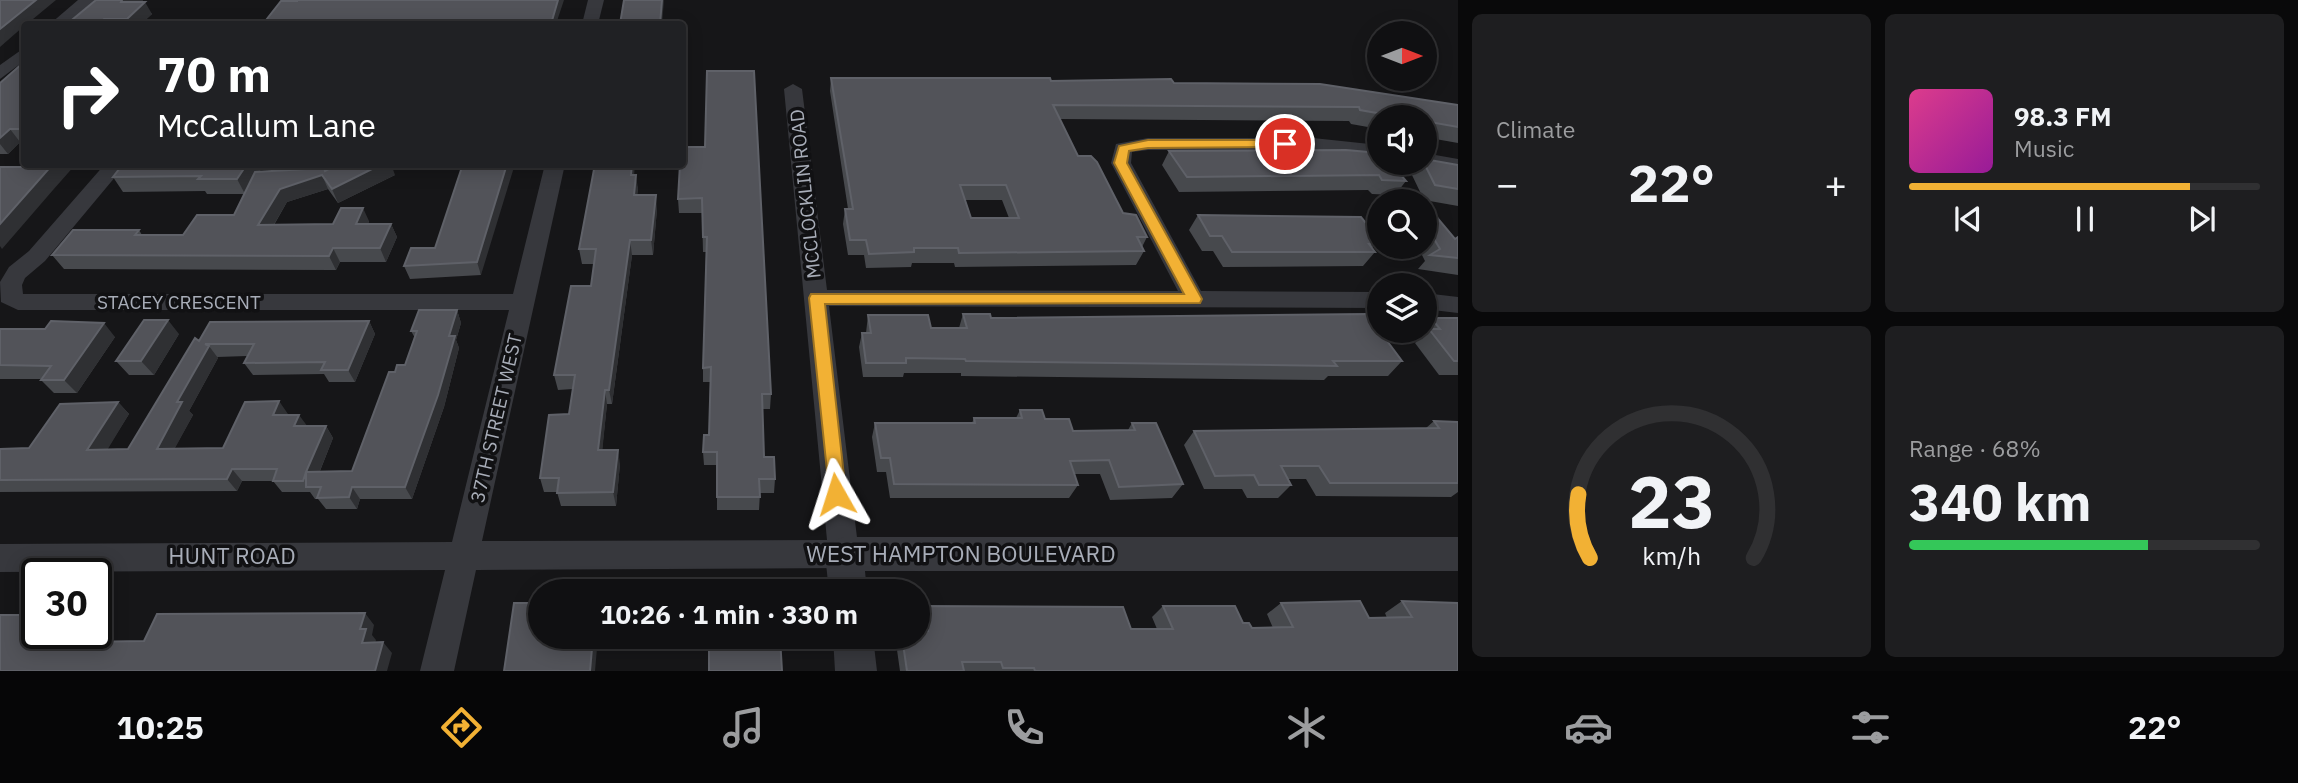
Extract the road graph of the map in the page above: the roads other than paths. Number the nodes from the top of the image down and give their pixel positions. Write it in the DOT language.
graph roads {
  1 [pos="87,0"];
  2 [pos="596,0"];
  3 [pos="62,21"];
  4 [pos="591,21"];
  5 [pos="21,56"];
  6 [pos="0,74"];
  7 [pos="793,89"];
  8 [pos="1367,149"];
  9 [pos="1437,161"];
  10 [pos="1458,165"];
  11 [pos="113,168"];
  12 [pos="554,168"];
  13 [pos="817,298"];
  14 [pos="1194,299"];
  15 [pos="1367,300"];
  16 [pos="523,302"];
  17 [pos="1437,303"];
  18 [pos="1458,305"];
  19 [pos="844,554"];
  20 [pos="1458,554"];
  21 [pos="464,555"];
  22 [pos="0,558"];
  23 [pos="847,579"];
  24 [pos="854,649"];
  25 [pos="437,671"];
  26 [pos="856,671"];
  1 -- 3 [label="street"];
  2 -- 4 [label="street"];
  5 -- 6 [label="street"];
  7 -- 13 [label="street, MCCLOCKLIN ROAD"];
  8 -- 14 [label="street"];
  9 -- 10 [label="street"];
  11 -- 16 [label="street, STACEY CRESCENT"];
  12 -- 16 [label="street, 37TH STREET WEST"];
  13 -- 14 [label="street"];
  13 -- 19 [label="street, MCCLOCKLIN ROAD"];
  14 -- 15 [label="street"];
  16 -- 21 [label="street, 37TH STREET WEST"];
  17 -- 18 [label="street"];
  19 -- 20 [label="street, WEST HAMPTON BOULEVARD"];
  19 -- 21 [label="street, WEST HAMPTON BOULEVARD"];
  19 -- 23 [label="street, MCCLOCKLIN ROAD"];
  21 -- 22 [label="street, HUNT ROAD"];
  21 -- 25 [label="street, 37TH STREET WEST"];
  24 -- 26 [label="street"];
}
